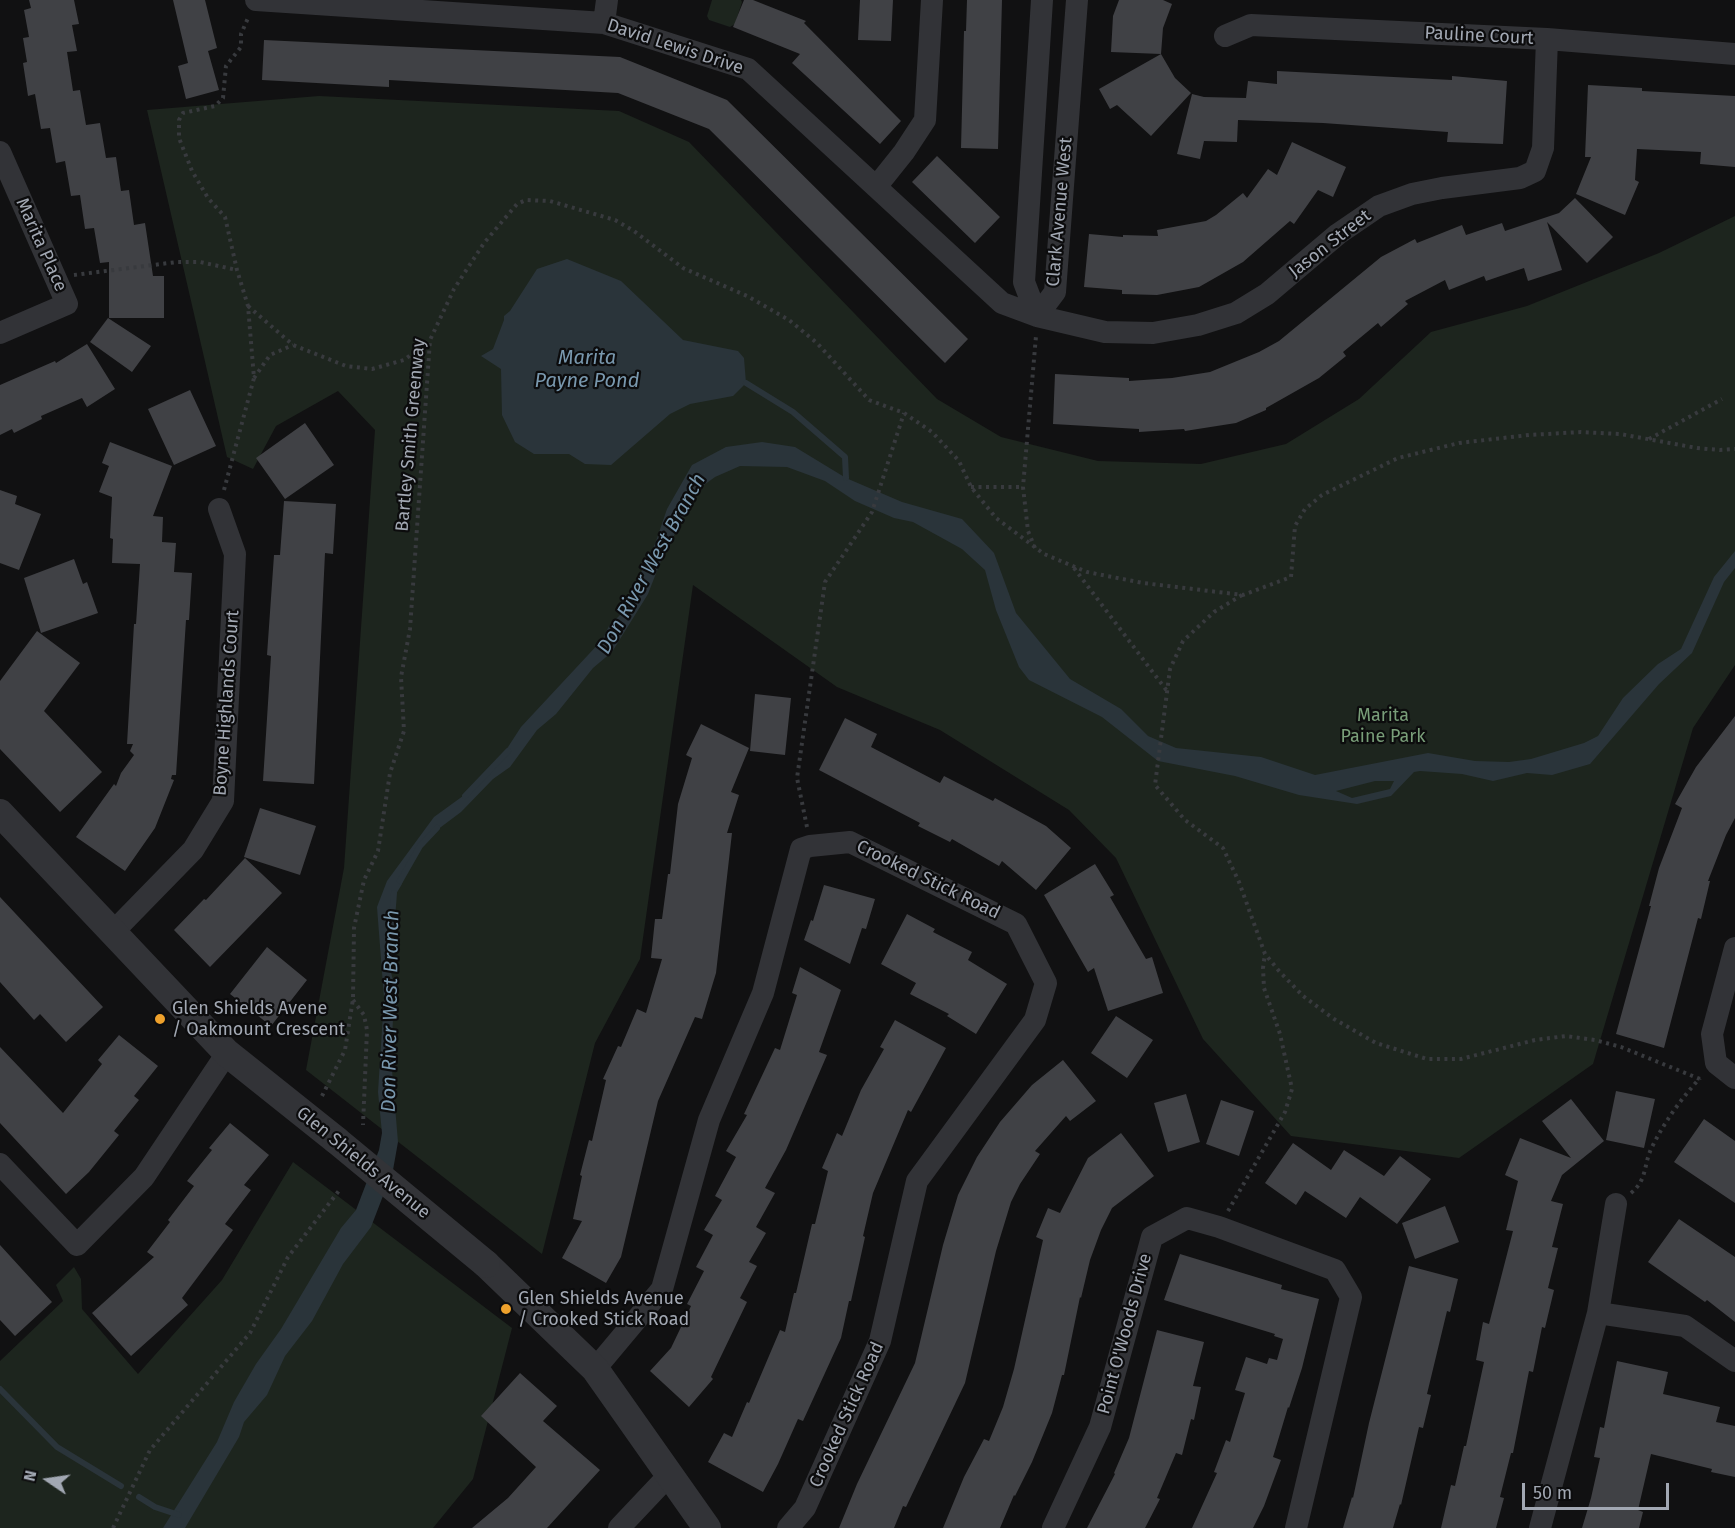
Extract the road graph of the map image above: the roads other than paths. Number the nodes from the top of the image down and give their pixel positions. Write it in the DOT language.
graph roads {
  1 [pos="256,0"];
  2 [pos="607,0"];
  3 [pos="932,0"];
  4 [pos="1042,0"];
  5 [pos="1077,0"];
  6 [pos="424,5"];
  7 [pos="604,23"];
  8 [pos="1225,36"];
  9 [pos="1547,39"];
  10 [pos="1735,54"];
  11 [pos="0,152"];
  12 [pos="876,187"];
  13 [pos="1037,316"];
  14 [pos="0,333"];
  15 [pos="219,509"];
  16 [pos="0,813"];
  17 [pos="113,932"];
  18 [pos="1735,948"];
  19 [pos="227,1053"];
  20 [pos="1735,1078"];
  21 [pos="0,1164"];
  22 [pos="1616,1204"];
  23 [pos="1598,1313"];
  24 [pos="1735,1361"];
  25 [pos="595,1369"];
  26 [pos="670,1474"];
  27 [pos="619,1528"];
  28 [pos="707,1528"];
  29 [pos="788,1528"];
  30 [pos="1053,1528"];
  31 [pos="1296,1528"];
  32 [pos="1540,1528"];
  1 -- 6 [label="street, David Lewis Drive"];
  2 -- 7 [label="street"];
  3 -- 12 [label="street"];
  4 -- 13 [label="street, Clark Avenue West"];
  5 -- 13 [label="street, Clark Avenue West"];
  6 -- 7 [label="street, David Lewis Drive"];
  7 -- 12 [label="street, David Lewis Drive"];
  8 -- 9 [label="street, Pauline Court"];
  9 -- 10 [label="street, Pauline Court"];
  9 -- 13 [label="street, Jason Street"];
  11 -- 14 [label="street, Marita Place"];
  12 -- 13 [label="street, David Lewis Drive"];
  15 -- 17 [label="street, Boyne Highlands Court"];
  16 -- 17 [label="street, Glen Shields Avenue"];
  17 -- 19 [label="street, Glen Shields Avenue"];
  18 -- 20 [label="street"];
  19 -- 21 [label="street"];
  19 -- 25 [label="street, Glen Shields Avenue, bridge"];
  22 -- 23 [label="street"];
  23 -- 24 [label="street"];
  23 -- 32 [label="street"];
  25 -- 26 [label="street, Glen Shields Avenue"];
  25 -- 29 [label="street, Crooked Stick Road"];
  26 -- 27 [label="street"];
  26 -- 28 [label="street, Glen Shields Avenue"];
  30 -- 31 [label="street, Point O'Woods Drive"];
}
